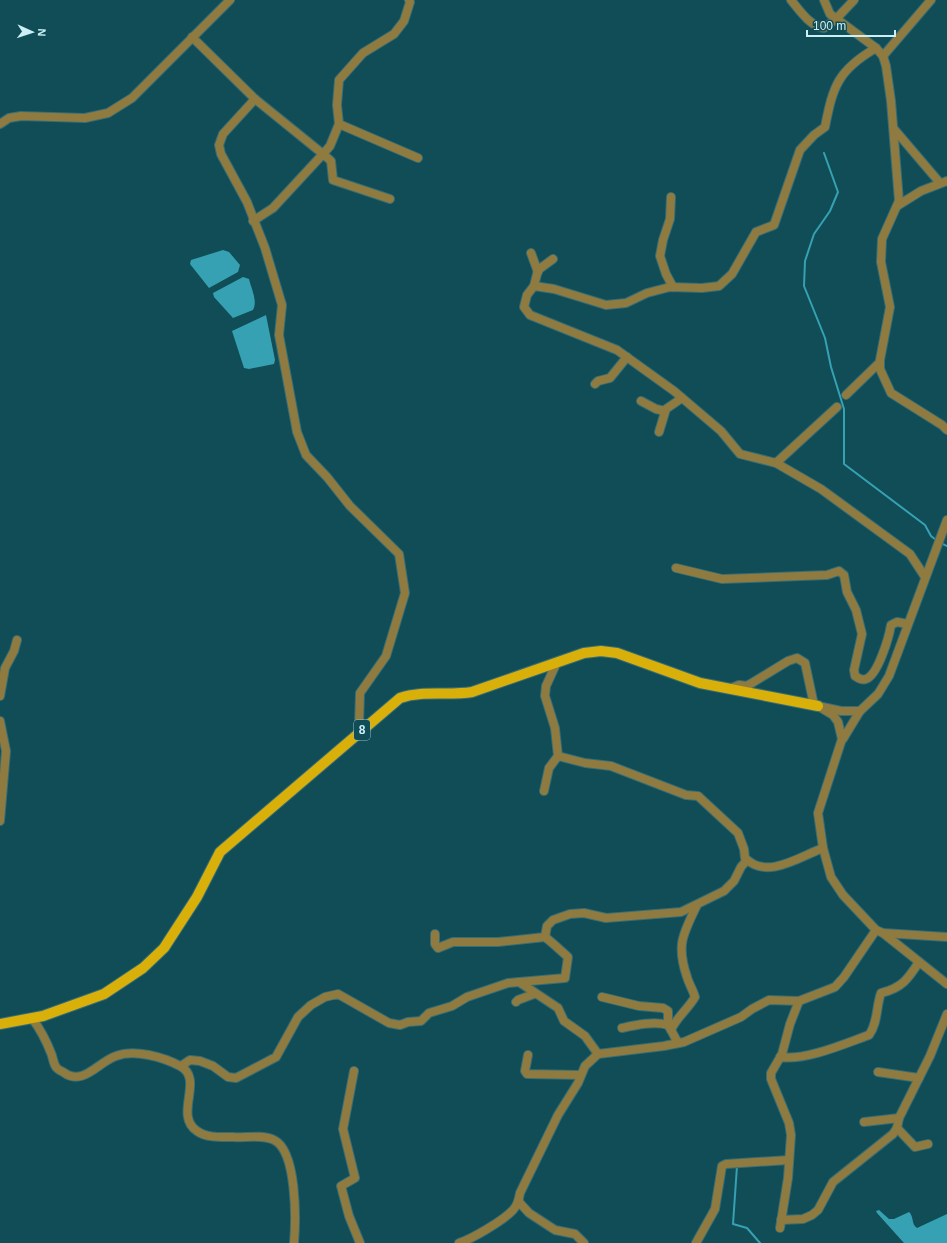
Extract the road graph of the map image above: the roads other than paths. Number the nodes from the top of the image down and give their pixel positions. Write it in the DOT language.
graph roads {
  1 [pos="230,0"];
  2 [pos="409,0"];
  3 [pos="791,0"];
  4 [pos="824,0"];
  5 [pos="854,0"];
  6 [pos="931,0"];
  7 [pos="836,19"];
  8 [pos="192,37"];
  9 [pos="876,48"];
  10 [pos="883,56"];
  11 [pos="254,99"];
  12 [pos="0,124"];
  13 [pos="339,124"];
  14 [pos="894,129"];
  15 [pos="323,154"];
  16 [pos="418,158"];
  17 [pos="943,182"];
  18 [pos="671,197"];
  19 [pos="390,199"];
  20 [pos="897,206"];
  21 [pos="253,221"];
  22 [pos="530,253"];
  23 [pos="553,259"];
  24 [pos="538,272"];
  25 [pos="534,286"];
  26 [pos="673,287"];
  27 [pos="628,357"];
  28 [pos="880,362"];
  29 [pos="595,384"];
  30 [pos="846,395"];
  31 [pos="682,398"];
  32 [pos="641,401"];
  33 [pos="837,407"];
  34 [pos="665,411"];
  35 [pos="947,430"];
  36 [pos="658,432"];
  37 [pos="776,463"];
  38 [pos="947,520"];
  39 [pos="676,568"];
  40 [pos="925,577"];
  41 [pos="908,624"];
  42 [pos="17,640"];
  43 [pos="557,662"];
  44 [pos="729,689"];
  45 [pos="0,696"];
  46 [pos="816,705"];
  47 [pos="860,711"];
  48 [pos="0,721"];
  49 [pos="361,731"];
  50 [pos="842,739"];
  51 [pos="558,756"];
  52 [pos="544,791"];
  53 [pos="0,821"];
  54 [pos="823,848"];
  55 [pos="747,860"];
  56 [pos="697,905"];
  57 [pos="879,932"];
  58 [pos="435,934"];
  59 [pos="545,937"];
  60 [pos="947,937"];
  61 [pos="919,962"];
  62 [pos="519,982"];
  63 [pos="947,984"];
  64 [pos="534,994"];
  65 [pos="602,997"];
  66 [pos="799,1001"];
  67 [pos="516,1002"];
  68 [pos="947,1014"];
  69 [pos="32,1018"];
  70 [pos="0,1024"];
  71 [pos="622,1028"];
  72 [pos="669,1028"];
  73 [pos="678,1043"];
  74 [pos="598,1054"];
  75 [pos="528,1055"];
  76 [pos="780,1057"];
  77 [pos="181,1066"];
  78 [pos="354,1071"];
  79 [pos="878,1072"];
  80 [pos="581,1075"];
  81 [pos="919,1078"];
  82 [pos="898,1118"];
  83 [pos="864,1122"];
  84 [pos="897,1128"];
  85 [pos="928,1144"];
  86 [pos="789,1160"];
  87 [pos="519,1202"];
  88 [pos="294,1243"];
  89 [pos="360,1243"];
  90 [pos="459,1243"];
  91 [pos="584,1243"];
  92 [pos="696,1243"];
  1 -- 8 [label="street"];
  2 -- 13 [label="street"];
  3 -- 7 [label="street"];
  4 -- 7 [label="street"];
  5 -- 7 [label="street"];
  6 -- 10 [label="street"];
  7 -- 9 [label="street"];
  8 -- 11 [label="street"];
  8 -- 12 [label="street"];
  9 -- 10 [label="street"];
  9 -- 26 [label="street"];
  10 -- 14 [label="street"];
  11 -- 15 [label="street"];
  11 -- 21 [label="street"];
  13 -- 15 [label="street"];
  13 -- 16 [label="street"];
  14 -- 17 [label="street"];
  14 -- 20 [label="street"];
  15 -- 19 [label="street"];
  15 -- 21 [label="street"];
  17 -- 20 [label="street"];
  18 -- 26 [label="street"];
  20 -- 28 [label="street"];
  21 -- 49 [label="street"];
  22 -- 24 [label="street"];
  23 -- 24 [label="street"];
  24 -- 25 [label="street"];
  25 -- 26 [label="street"];
  25 -- 27 [label="street"];
  27 -- 29 [label="street"];
  27 -- 31 [label="street"];
  28 -- 30 [label="street"];
  28 -- 35 [label="street"];
  31 -- 34 [label="street"];
  31 -- 37 [label="street"];
  32 -- 34 [label="street"];
  33 -- 37 [label="street"];
  34 -- 36 [label="street"];
  37 -- 40 [label="street"];
  38 -- 40 [label="street"];
  39 -- 41 [label="street"];
  40 -- 41 [label="street"];
  41 -- 47 [label="street"];
  42 -- 45 [label="street"];
  43 -- 44 [label="main road, 8"];
  43 -- 49 [label="main road, 8"];
  43 -- 51 [label="street"];
  44 -- 46 [label="main road, 8"];
  44 -- 46 [label="street"];
  46 -- 47 [label="street"];
  46 -- 50 [label="street"];
  47 -- 50 [label="street"];
  48 -- 53 [label="street"];
  49 -- 69 [label="main road, 8"];
  50 -- 54 [label="street"];
  51 -- 52 [label="street"];
  51 -- 55 [label="street"];
  54 -- 55 [label="street"];
  54 -- 57 [label="street"];
  55 -- 56 [label="street"];
  56 -- 59 [label="street"];
  56 -- 72 [label="street"];
  57 -- 60 [label="street"];
  57 -- 61 [label="street"];
  57 -- 66 [label="street"];
  58 -- 59 [label="street"];
  59 -- 62 [label="street"];
  61 -- 63 [label="street"];
  61 -- 76 [label="street"];
  62 -- 64 [label="street"];
  62 -- 77 [label="street"];
  64 -- 67 [label="street"];
  64 -- 74 [label="street"];
  65 -- 72 [label="street"];
  66 -- 73 [label="street"];
  66 -- 76 [label="street"];
  68 -- 81 [label="street"];
  69 -- 70 [label="main road, 8"];
  69 -- 77 [label="street"];
  71 -- 72 [label="street"];
  72 -- 73 [label="street"];
  73 -- 74 [label="street"];
  74 -- 80 [label="street"];
  75 -- 80 [label="street"];
  76 -- 86 [label="street"];
  77 -- 88 [label="street"];
  78 -- 89 [label="street"];
  79 -- 81 [label="street"];
  80 -- 87 [label="street"];
  81 -- 82 [label="street"];
  82 -- 83 [label="street"];
  82 -- 84 [label="street"];
  84 -- 85 [label="street"];
  84 -- 86 [label="street"];
  86 -- 92 [label="street"];
  87 -- 90 [label="street"];
  87 -- 91 [label="street"];
}
